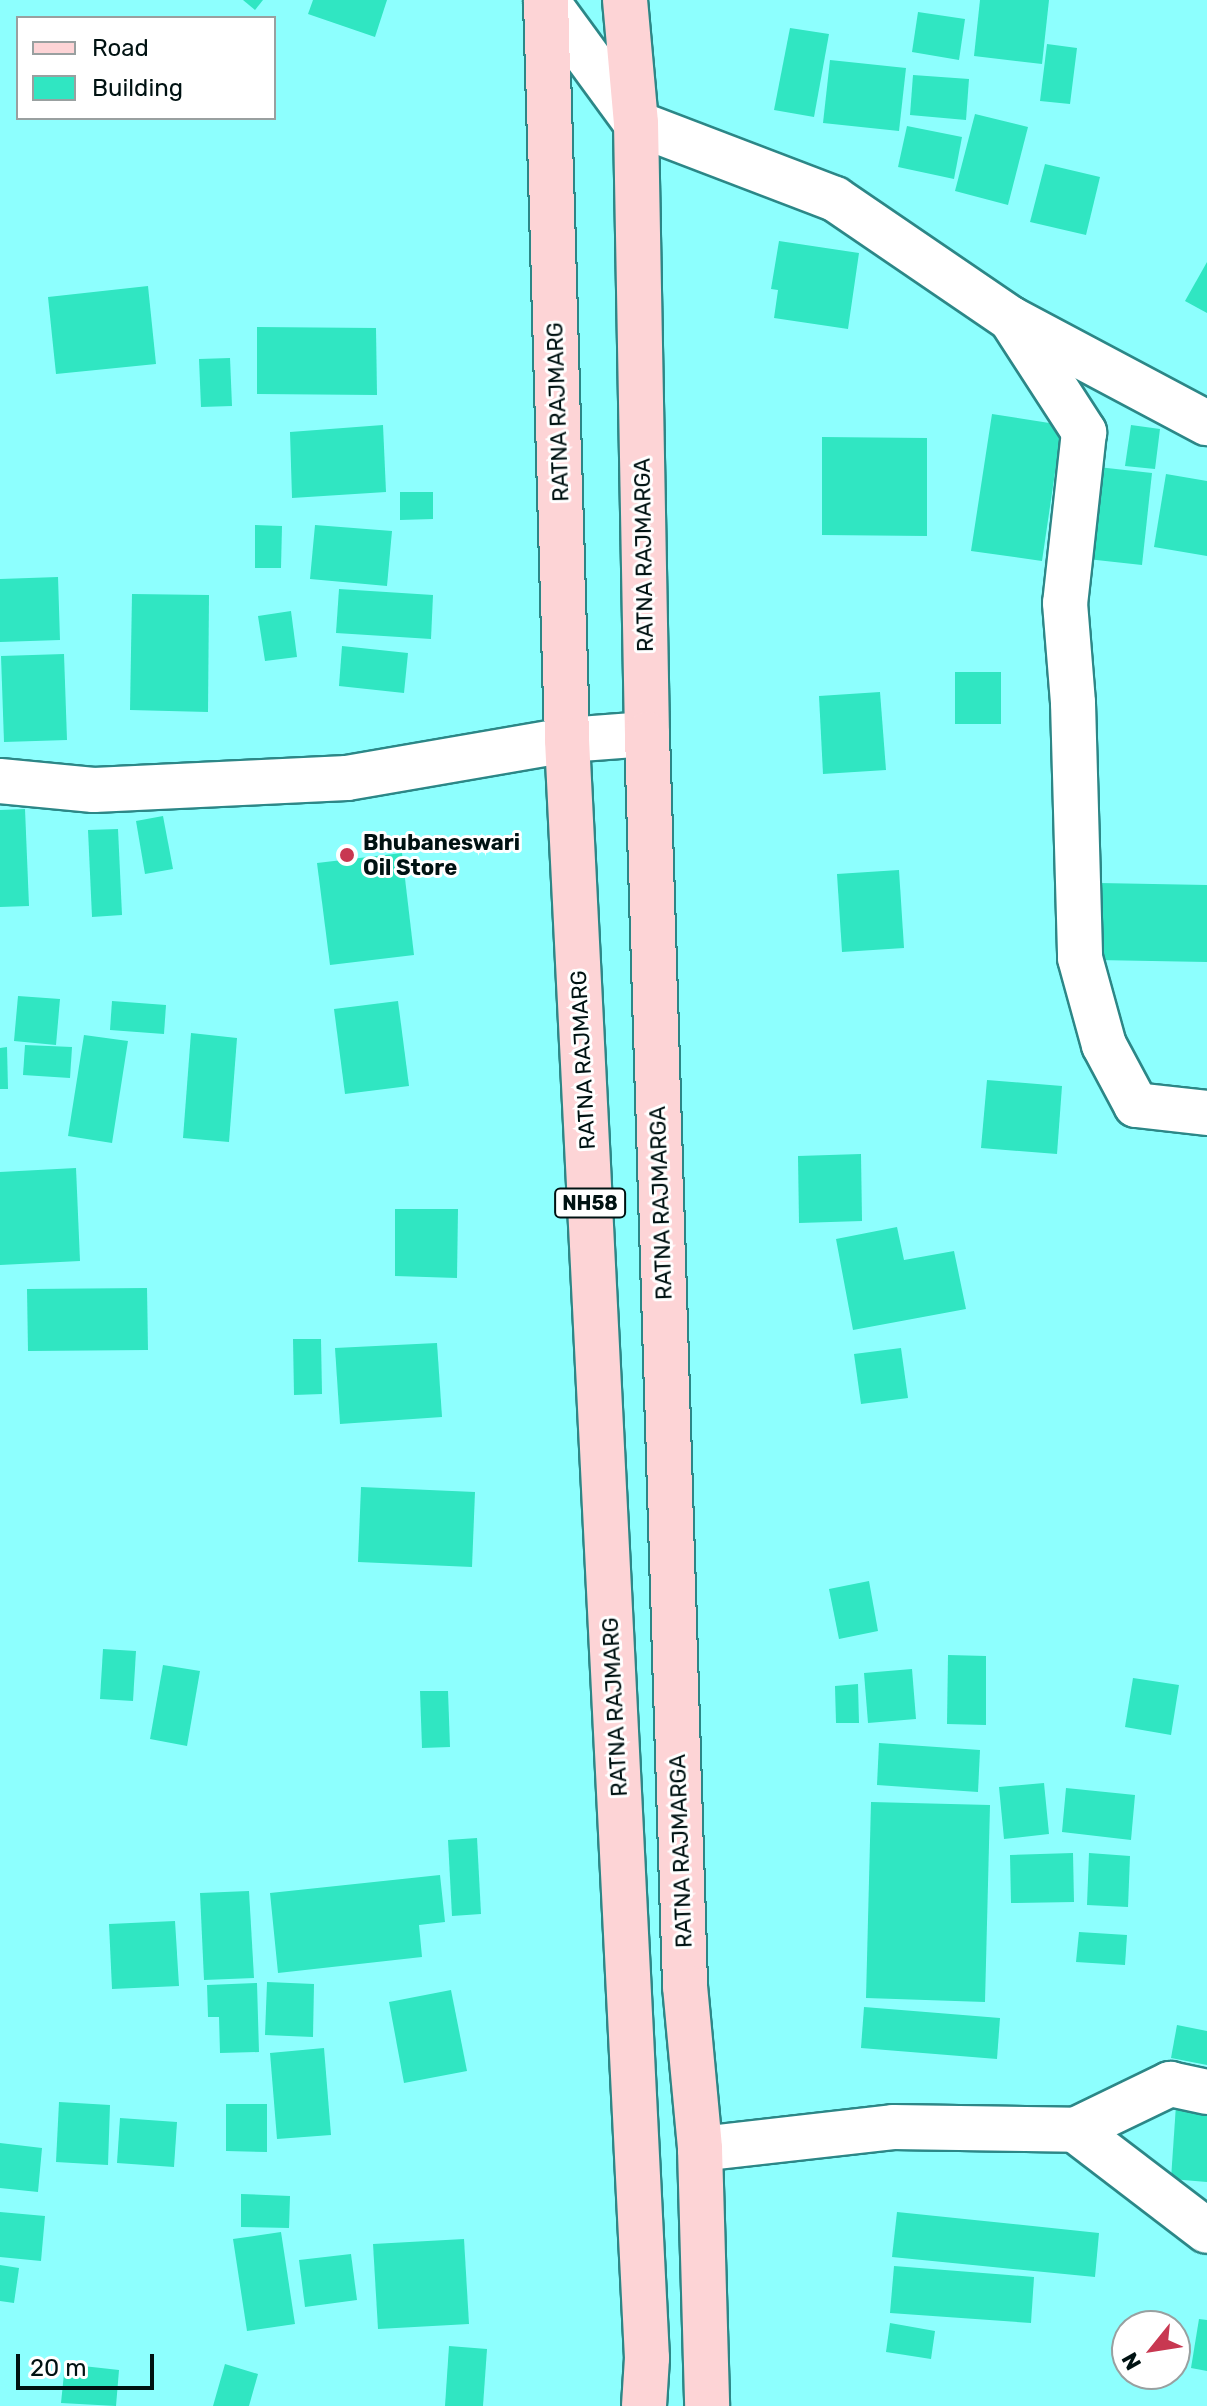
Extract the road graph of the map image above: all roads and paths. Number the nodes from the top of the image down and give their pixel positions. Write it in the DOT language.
graph roads {
  1 [pos="546,0"];
  2 [pos="625,0"];
  3 [pos="636,123"];
  4 [pos="1011,319"];
  5 [pos="1207,423"];
  6 [pos="647,734"];
  7 [pos="567,740"];
  8 [pos="0,781"];
  9 [pos="1207,1113"];
  10 [pos="1207,2092"];
  11 [pos="1075,2130"];
  12 [pos="700,2149"];
  13 [pos="1207,2231"];
  14 [pos="644,2406"];
  15 [pos="707,2406"];
  1 -- 3 [label="street"];
  1 -- 7 [label="main road, RATNA RAJMARG / NH58"];
  2 -- 3 [label="main road, RATNA RAJMARGA"];
  3 -- 4 [label="street"];
  3 -- 6 [label="main road, RATNA RAJMARGA"];
  4 -- 5 [label="street"];
  4 -- 9 [label="street"];
  6 -- 7 [label="street"];
  6 -- 12 [label="main road, RATNA RAJMARGA"];
  7 -- 8 [label="street"];
  7 -- 14 [label="main road, RATNA RAJMARG / NH58"];
  10 -- 11 [label="street"];
  11 -- 12 [label="street"];
  11 -- 13 [label="street"];
  12 -- 15 [label="main road, RATNA RAJMARGA"];
}
